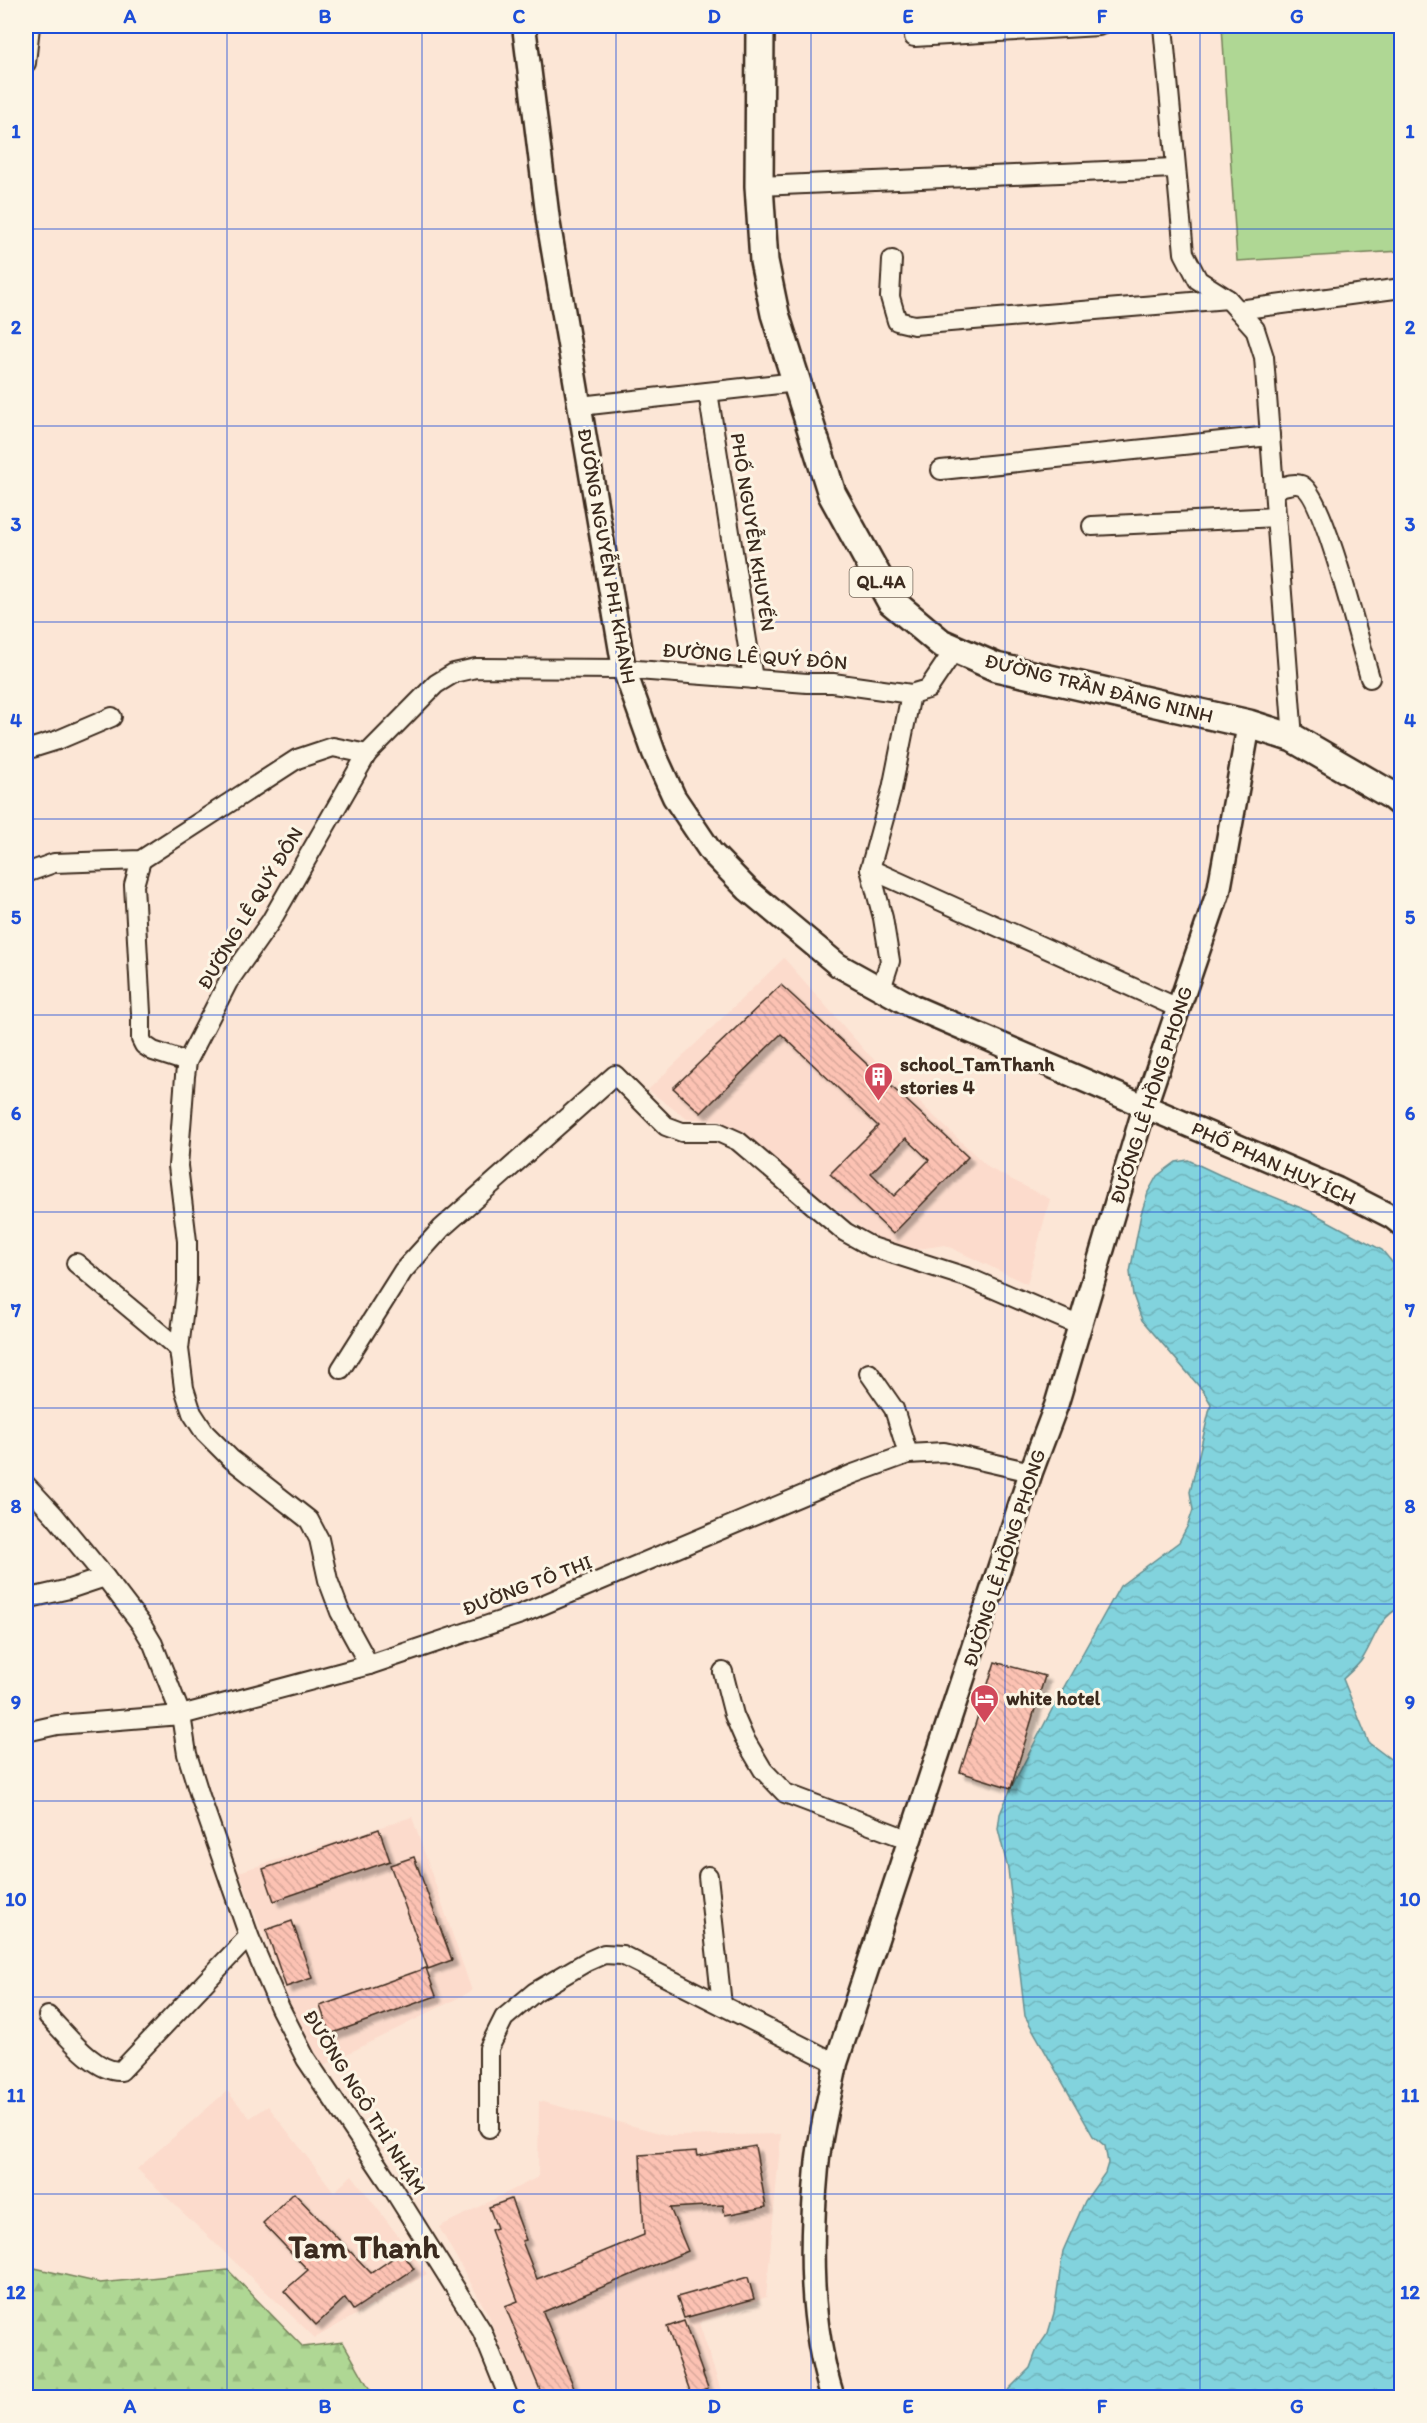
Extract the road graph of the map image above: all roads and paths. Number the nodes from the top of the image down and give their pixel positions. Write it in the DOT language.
graph roads {
  1 [pos="30,26"];
  2 [pos="524,26"];
  3 [pos="760,26"];
  4 [pos="1099,26"];
  5 [pos="1163,26"];
  6 [pos="914,37"];
  7 [pos="26,63"];
  8 [pos="1174,168"];
  9 [pos="759,186"];
  10 [pos="892,260"];
  11 [pos="1401,288"];
  12 [pos="1233,305"];
  13 [pos="797,382"];
  14 [pos="708,392"];
  15 [pos="580,406"];
  16 [pos="1270,436"];
  17 [pos="941,470"];
  18 [pos="1274,489"];
  19 [pos="1277,517"];
  20 [pos="1092,526"];
  21 [pos="955,648"];
  22 [pos="624,669"];
  23 [pos="1370,678"];
  24 [pos="753,679"];
  25 [pos="911,694"];
  26 [pos="112,717"];
  27 [pos="1249,724"];
  28 [pos="1293,738"];
  29 [pos="26,750"];
  30 [pos="367,754"];
  31 [pos="1401,804"];
  32 [pos="141,860"];
  33 [pos="870,869"];
  34 [pos="26,873"];
  35 [pos="881,989"];
  36 [pos="1178,1008"];
  37 [pos="187,1062"];
  38 [pos="1145,1106"];
  39 [pos="1401,1225"];
  40 [pos="76,1263"];
  41 [pos="1078,1324"];
  42 [pos="179,1349"];
  43 [pos="341,1369"];
  44 [pos="869,1373"];
  45 [pos="908,1454"];
  46 [pos="1031,1472"];
  47 [pos="26,1485"];
  48 [pos="105,1577"];
  49 [pos="26,1599"];
  50 [pos="369,1665"];
  51 [pos="723,1672"];
  52 [pos="181,1715"];
  53 [pos="26,1732"];
  54 [pos="910,1840"];
  55 [pos="708,1876"];
  56 [pos="249,1936"];
  57 [pos="722,2005"];
  58 [pos="48,2016"];
  59 [pos="836,2063"];
  60 [pos="489,2128"];
  61 [pos="509,2397"];
  62 [pos="833,2397"];
  1 -- 7 [label="street"];
  2 -- 15 [label="street, ĐƯỜNG NGUYỄN PHI KHANH"];
  3 -- 9 [label="main road, ĐƯỜNG TRẦN ĐĂNG NINH / QL.4A"];
  4 -- 6 [label="street"];
  5 -- 8 [label="street"];
  8 -- 9 [label="street"];
  8 -- 12 [label="street"];
  9 -- 13 [label="main road, ĐƯỜNG TRẦN ĐĂNG NINH / QL.4A"];
  10 -- 12 [label="street"];
  11 -- 12 [label="street"];
  12 -- 16 [label="street"];
  13 -- 14 [label="street"];
  13 -- 21 [label="main road, ĐƯỜNG TRẦN ĐĂNG NINH / QL.4A"];
  14 -- 15 [label="street"];
  14 -- 24 [label="street, PHỐ NGUYỄN KHUYẾN"];
  15 -- 22 [label="street, ĐƯỜNG NGUYỄN PHI KHANH"];
  16 -- 17 [label="street"];
  16 -- 18 [label="street"];
  18 -- 19 [label="street"];
  18 -- 23 [label="street"];
  19 -- 20 [label="street"];
  19 -- 28 [label="street"];
  21 -- 25 [label="street"];
  21 -- 27 [label="main road, ĐƯỜNG TRẦN ĐĂNG NINH / QL.4A"];
  22 -- 24 [label="street, ĐƯỜNG LÊ QUÝ ĐÔN"];
  22 -- 30 [label="street, ĐƯỜNG LÊ QUÝ ĐÔN"];
  22 -- 35 [label="street, ĐƯỜNG NGUYỄN PHI KHANH"];
  24 -- 25 [label="street, ĐƯỜNG LÊ QUÝ ĐÔN"];
  25 -- 33 [label="street"];
  26 -- 29 [label="street"];
  27 -- 28 [label="main road, ĐƯỜNG TRẦN ĐĂNG NINH / QL.4A"];
  27 -- 36 [label="street, ĐƯỜNG LÊ HỒNG PHONG"];
  28 -- 31 [label="main road, ĐƯỜNG TRẦN ĐĂNG NINH / QL.4A"];
  30 -- 32 [label="street"];
  30 -- 37 [label="street, ĐƯỜNG LÊ QUÝ ĐÔN"];
  32 -- 34 [label="street"];
  32 -- 37 [label="street"];
  33 -- 35 [label="street"];
  33 -- 36 [label="street"];
  35 -- 38 [label="street, ĐƯỜNG NGUYỄN PHI KHANH"];
  36 -- 38 [label="street, ĐƯỜNG LÊ HỒNG PHONG"];
  37 -- 42 [label="street, ĐƯỜNG LÊ QUÝ ĐÔN"];
  38 -- 39 [label="street, PHỐ PHAN HUY ÍCH"];
  38 -- 41 [label="street, ĐƯỜNG LÊ HỒNG PHONG"];
  40 -- 42 [label="street"];
  41 -- 43 [label="street"];
  41 -- 46 [label="street, ĐƯỜNG LÊ HỒNG PHONG"];
  42 -- 50 [label="street, ĐƯỜNG LÊ QUÝ ĐÔN"];
  44 -- 45 [label="street"];
  45 -- 46 [label="street, ĐƯỜNG TÔ THỊ"];
  45 -- 50 [label="street, ĐƯỜNG TÔ THỊ"];
  46 -- 54 [label="street, ĐƯỜNG LÊ HỒNG PHONG"];
  47 -- 48 [label="street, ĐƯỜNG NGÔ THÌ NHẬM"];
  48 -- 49 [label="street"];
  48 -- 52 [label="street, ĐƯỜNG NGÔ THÌ NHẬM"];
  50 -- 52 [label="street, ĐƯỜNG TÔ THỊ"];
  51 -- 54 [label="street"];
  52 -- 53 [label="street, ĐƯỜNG TÔ THỊ"];
  52 -- 56 [label="street, ĐƯỜNG NGÔ THÌ NHẬM"];
  54 -- 59 [label="street, ĐƯỜNG LÊ HỒNG PHONG"];
  55 -- 57 [label="street"];
  56 -- 58 [label="street"];
  56 -- 61 [label="street, ĐƯỜNG NGÔ THÌ NHẬM"];
  57 -- 59 [label="street"];
  57 -- 60 [label="street"];
  59 -- 62 [label="street, ĐƯỜNG LÊ HỒNG PHONG"];
}
